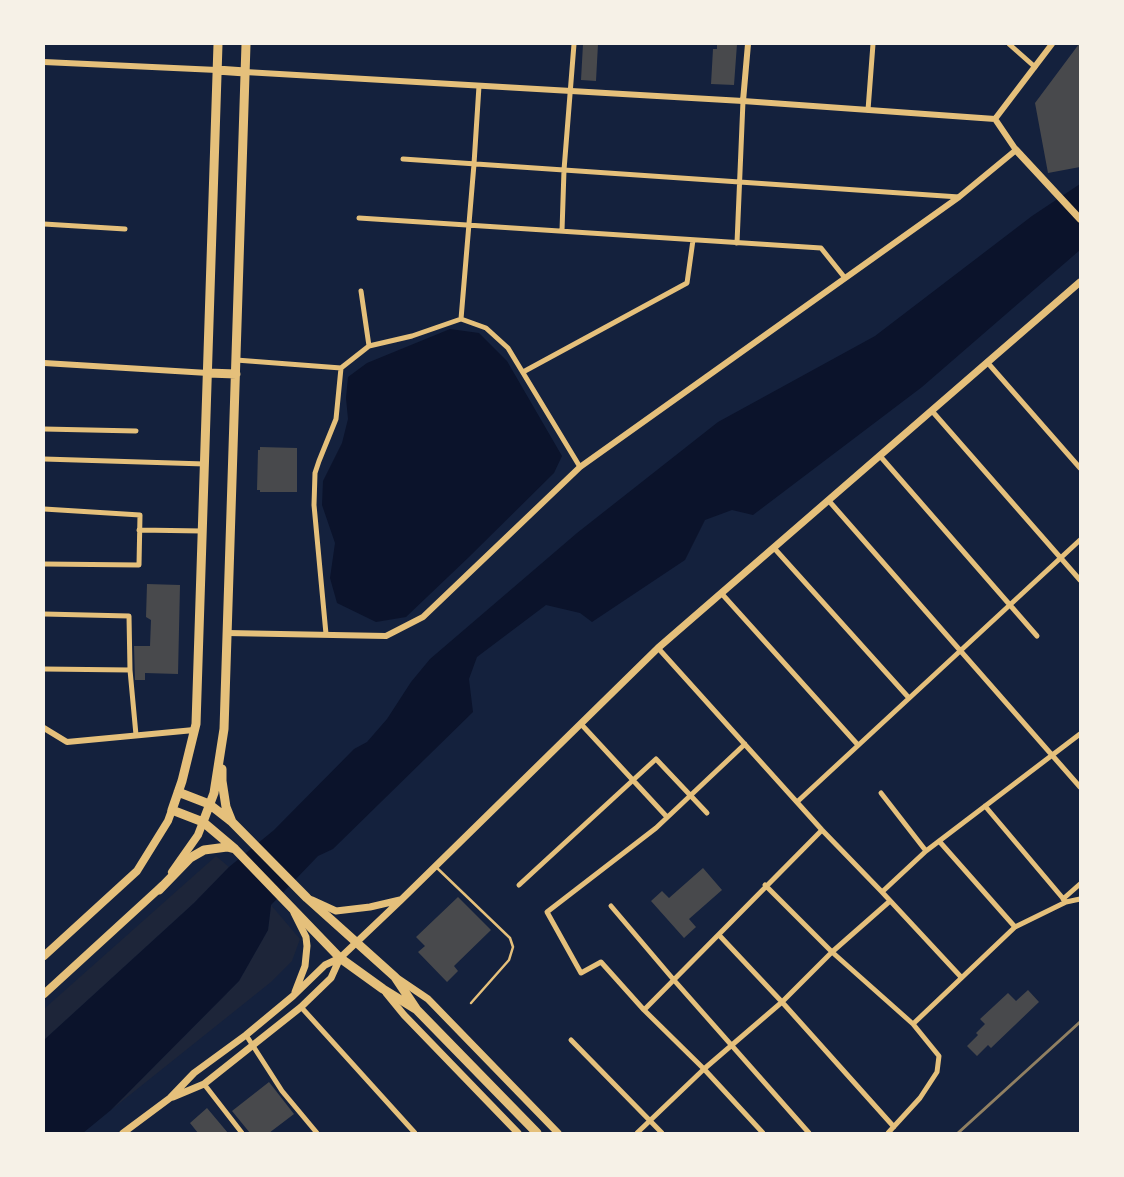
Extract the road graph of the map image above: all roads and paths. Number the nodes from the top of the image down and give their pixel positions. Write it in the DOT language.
graph roads {
  1 [pos="218,44"];
  2 [pos="246,44"];
  3 [pos="574,44"];
  4 [pos="748,44"];
  5 [pos="873,44"];
  6 [pos="1009,44"];
  7 [pos="1052,44"];
  8 [pos="44,62"];
  9 [pos="1035,67"];
  10 [pos="217,70"];
  11 [pos="245,72"];
  12 [pos="479,86"];
  13 [pos="571,91"];
  14 [pos="743,101"];
  15 [pos="868,110"];
  16 [pos="995,119"];
  17 [pos="1016,150"];
  18 [pos="403,159"];
  19 [pos="474,164"];
  20 [pos="564,170"];
  21 [pos="740,182"];
  22 [pos="959,197"];
  23 [pos="359,218"];
  24 [pos="1080,219"];
  25 [pos="44,224"];
  26 [pos="468,225"];
  27 [pos="125,229"];
  28 [pos="562,231"];
  29 [pos="694,240"];
  30 [pos="737,243"];
  31 [pos="845,278"];
  32 [pos="1080,282"];
  33 [pos="361,291"];
  34 [pos="461,319"];
  35 [pos="369,346"];
  36 [pos="236,360"];
  37 [pos="987,362"];
  38 [pos="44,363"];
  39 [pos="341,368"];
  40 [pos="523,372"];
  41 [pos="208,373"];
  42 [pos="236,374"];
  43 [pos="932,410"];
  44 [pos="44,429"];
  45 [pos="136,431"];
  46 [pos="880,456"];
  47 [pos="44,460"];
  48 [pos="205,464"];
  49 [pos="580,467"];
  50 [pos="1080,468"];
  51 [pos="829,501"];
  52 [pos="44,509"];
  53 [pos="139,530"];
  54 [pos="202,531"];
  55 [pos="1080,540"];
  56 [pos="774,548"];
  57 [pos="1061,558"];
  58 [pos="44,564"];
  59 [pos="1080,580"];
  60 [pos="722,594"];
  61 [pos="1008,605"];
  62 [pos="44,614"];
  63 [pos="227,633"];
  64 [pos="326,634"];
  65 [pos="1036,636"];
  66 [pos="658,648"];
  67 [pos="960,651"];
  68 [pos="44,669"];
  69 [pos="130,670"];
  70 [pos="909,698"];
  71 [pos="580,724"];
  72 [pos="44,728"];
  73 [pos="224,729"];
  74 [pos="194,730"];
  75 [pos="1080,734"];
  76 [pos="136,736"];
  77 [pos="745,744"];
  78 [pos="858,745"];
  79 [pos="1052,756"];
  80 [pos="633,780"];
  81 [pos="1080,787"];
  82 [pos="178,792"];
  83 [pos="881,793"];
  84 [pos="689,795"];
  85 [pos="797,802"];
  86 [pos="210,804"];
  87 [pos="985,806"];
  88 [pos="172,810"];
  89 [pos="707,813"];
  90 [pos="667,817"];
  91 [pos="203,822"];
  92 [pos="232,822"];
  93 [pos="822,830"];
  94 [pos="939,841"];
  95 [pos="235,849"];
  96 [pos="926,851"];
  97 [pos="435,866"];
  98 [pos="1080,884"];
  99 [pos="766,885"];
  100 [pos="520,886"];
  101 [pos="159,890"];
  102 [pos="882,892"];
  103 [pos="307,898"];
  104 [pos="1080,899"];
  105 [pos="402,900"];
  106 [pos="890,900"];
  107 [pos="1064,900"];
  108 [pos="611,906"];
  109 [pos="293,910"];
  110 [pos="1015,927"];
  111 [pos="719,935"];
  112 [pos="356,943"];
  113 [pos="832,952"];
  114 [pos="44,956"];
  115 [pos="340,958"];
  116 [pos="395,977"];
  117 [pos="961,977"];
  118 [pos="673,979"];
  119 [pos="383,989"];
  120 [pos="44,994"];
  121 [pos="293,996"];
  122 [pos="782,1002"];
  123 [pos="471,1003"];
  124 [pos="301,1007"];
  125 [pos="417,1010"];
  126 [pos="644,1010"];
  127 [pos="913,1024"];
  128 [pos="246,1035"];
  129 [pos="571,1040"];
  130 [pos="732,1045"];
  131 [pos="253,1046"];
  132 [pos="704,1069"];
  133 [pos="204,1084"];
  134 [pos="170,1098"];
  135 [pos="651,1121"];
  136 [pos="894,1127"];
  137 [pos="123,1133"];
  138 [pos="242,1133"];
  139 [pos="317,1133"];
  140 [pos="415,1133"];
  141 [pos="518,1133"];
  142 [pos="537,1133"];
  143 [pos="558,1133"];
  144 [pos="637,1133"];
  145 [pos="662,1133"];
  146 [pos="763,1133"];
  147 [pos="809,1133"];
  148 [pos="888,1133"];
  1 -- 10 [label="highway"];
  2 -- 11 [label="highway"];
  3 -- 13 [label="street"];
  4 -- 14 [label="street"];
  5 -- 15 [label="street"];
  6 -- 9 [label="street"];
  7 -- 9 [label="street"];
  8 -- 10 [label="street"];
  9 -- 16 [label="street"];
  10 -- 11 [label="highway"];
  10 -- 41 [label="highway"];
  11 -- 12 [label="street"];
  11 -- 36 [label="highway"];
  12 -- 13 [label="street"];
  12 -- 19 [label="street"];
  13 -- 14 [label="street"];
  13 -- 20 [label="street"];
  14 -- 15 [label="street"];
  14 -- 21 [label="street"];
  15 -- 16 [label="street"];
  16 -- 17 [label="street"];
  17 -- 22 [label="street"];
  17 -- 24 [label="main road"];
  18 -- 19 [label="street"];
  19 -- 20 [label="street"];
  19 -- 26 [label="street"];
  20 -- 21 [label="street"];
  20 -- 28 [label="street"];
  21 -- 22 [label="street"];
  21 -- 30 [label="street"];
  22 -- 31 [label="street"];
  23 -- 26 [label="street"];
  25 -- 27 [label="street"];
  26 -- 28 [label="street"];
  26 -- 34 [label="street"];
  28 -- 29 [label="street"];
  29 -- 30 [label="street"];
  29 -- 40 [label="street"];
  30 -- 31 [label="street"];
  31 -- 49 [label="street"];
  32 -- 37 [label="main road"];
  33 -- 35 [label="street"];
  34 -- 35 [label="street"];
  34 -- 40 [label="street"];
  35 -- 39 [label="street"];
  36 -- 39 [label="street"];
  36 -- 42 [label="highway"];
  37 -- 43 [label="main road"];
  37 -- 50 [label="street"];
  38 -- 41 [label="street"];
  39 -- 64 [label="street"];
  40 -- 49 [label="street"];
  41 -- 42 [label="highway"];
  41 -- 48 [label="highway"];
  42 -- 63 [label="highway"];
  43 -- 46 [label="main road"];
  43 -- 57 [label="street"];
  44 -- 45 [label="street"];
  46 -- 51 [label="main road"];
  46 -- 61 [label="street"];
  47 -- 48 [label="street"];
  48 -- 54 [label="highway"];
  49 -- 64 [label="street"];
  51 -- 56 [label="main road"];
  51 -- 67 [label="street"];
  52 -- 53 [label="street"];
  53 -- 54 [label="street"];
  53 -- 58 [label="street"];
  54 -- 74 [label="highway"];
  55 -- 57 [label="street"];
  56 -- 60 [label="main road"];
  56 -- 70 [label="street"];
  57 -- 59 [label="street"];
  57 -- 61 [label="street"];
  60 -- 66 [label="main road"];
  60 -- 78 [label="street"];
  61 -- 65 [label="street"];
  61 -- 67 [label="street"];
  62 -- 69 [label="street"];
  63 -- 64 [label="street"];
  63 -- 73 [label="highway"];
  66 -- 71 [label="main road"];
  66 -- 77 [label="street"];
  67 -- 70 [label="street"];
  67 -- 79 [label="street"];
  68 -- 69 [label="street"];
  69 -- 76 [label="street"];
  70 -- 78 [label="street"];
  71 -- 80 [label="street"];
  71 -- 97 [label="main road"];
  72 -- 76 [label="street"];
  73 -- 86 [label="highway"];
  73 -- 92 [label="highway"];
  74 -- 76 [label="street"];
  74 -- 82 [label="highway"];
  75 -- 79 [label="street"];
  77 -- 84 [label="street"];
  77 -- 85 [label="street"];
  78 -- 85 [label="street"];
  79 -- 81 [label="street"];
  79 -- 87 [label="street"];
  80 -- 84 [label="street"];
  80 -- 90 [label="street"];
  80 -- 100 [label="street"];
  82 -- 86 [label="highway"];
  82 -- 88 [label="highway"];
  83 -- 96 [label="street"];
  84 -- 89 [label="street"];
  84 -- 90 [label="street"];
  85 -- 93 [label="street"];
  86 -- 91 [label="highway"];
  86 -- 92 [label="highway"];
  87 -- 94 [label="street"];
  87 -- 107 [label="street"];
  88 -- 91 [label="highway"];
  88 -- 114 [label="main road"];
  90 -- 126 [label="street"];
  91 -- 95 [label="highway"];
  91 -- 101 [label="main road"];
  92 -- 103 [label="highway"];
  93 -- 99 [label="street"];
  93 -- 102 [label="street"];
  94 -- 96 [label="street"];
  94 -- 110 [label="street"];
  95 -- 101 [label="highway"];
  95 -- 109 [label="highway"];
  96 -- 102 [label="street"];
  97 -- 105 [label="main road"];
  97 -- 123 [label="lane"];
  98 -- 107 [label="street"];
  99 -- 111 [label="street"];
  99 -- 113 [label="street"];
  101 -- 120 [label="main road"];
  102 -- 106 [label="street"];
  103 -- 105 [label="main road"];
  103 -- 112 [label="highway"];
  104 -- 107 [label="street"];
  105 -- 112 [label="main road"];
  106 -- 113 [label="street"];
  106 -- 117 [label="street"];
  107 -- 110 [label="street"];
  108 -- 118 [label="street"];
  109 -- 115 [label="highway"];
  109 -- 121 [label="main road"];
  110 -- 117 [label="street"];
  111 -- 118 [label="street"];
  111 -- 122 [label="street"];
  112 -- 115 [label="main road"];
  112 -- 116 [label="highway"];
  113 -- 122 [label="street"];
  113 -- 127 [label="street"];
  115 -- 119 [label="highway"];
  115 -- 121 [label="main road"];
  115 -- 124 [label="main road"];
  116 -- 125 [label="highway"];
  116 -- 143 [label="main road"];
  117 -- 127 [label="street"];
  118 -- 126 [label="street"];
  118 -- 130 [label="street"];
  119 -- 125 [label="highway"];
  119 -- 141 [label="main road"];
  121 -- 128 [label="main road"];
  122 -- 130 [label="street"];
  122 -- 136 [label="street"];
  124 -- 131 [label="main road"];
  124 -- 140 [label="street"];
  125 -- 142 [label="highway"];
  126 -- 132 [label="street"];
  127 -- 136 [label="street"];
  128 -- 131 [label="street"];
  128 -- 134 [label="main road"];
  129 -- 135 [label="street"];
  130 -- 132 [label="street"];
  130 -- 147 [label="street"];
  131 -- 133 [label="main road"];
  131 -- 139 [label="street"];
  132 -- 135 [label="street"];
  132 -- 146 [label="street"];
  133 -- 134 [label="main road"];
  133 -- 138 [label="street"];
  134 -- 137 [label="main road"];
  135 -- 144 [label="street"];
  135 -- 145 [label="street"];
  136 -- 148 [label="street"];
}
